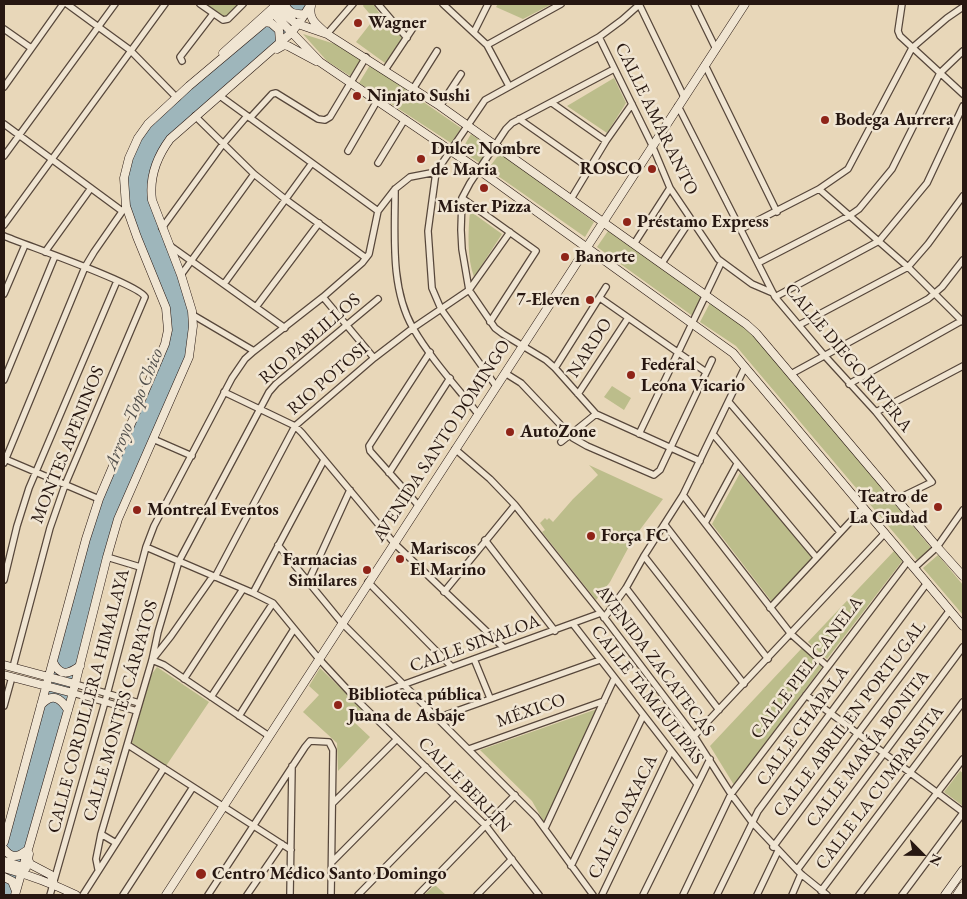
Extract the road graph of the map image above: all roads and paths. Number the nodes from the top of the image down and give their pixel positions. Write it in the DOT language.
graph roads {
  1 [pos="63,4"];
  2 [pos="68,4"];
  3 [pos="115,4"];
  4 [pos="165,4"];
  5 [pos="200,4"];
  6 [pos="243,4"];
  7 [pos="311,4"];
  8 [pos="353,4"];
  9 [pos="378,4"];
  10 [pos="443,4"];
  11 [pos="488,4"];
  12 [pos="561,4"];
  13 [pos="640,4"];
  14 [pos="694,4"];
  15 [pos="745,4"];
  16 [pos="902,4"];
  17 [pos="963,7"];
  18 [pos="280,8"];
  19 [pos="213,14"];
  20 [pos="267,22"];
  21 [pos="296,22"];
  22 [pos="98,26"];
  23 [pos="414,28"];
  24 [pos="4,29"];
  25 [pos="474,32"];
  26 [pos="327,34"];
  27 [pos="599,37"];
  28 [pos="407,38"];
  29 [pos="280,40"];
  30 [pos="487,45"];
  31 [pos="31,48"];
  32 [pos="912,48"];
  33 [pos="716,49"];
  34 [pos="130,50"];
  35 [pos="437,51"];
  36 [pos="963,51"];
  37 [pos="265,56"];
  38 [pos="366,57"];
  39 [pos="181,59"];
  40 [pos="320,62"];
  41 [pos="705,65"];
  42 [pos="614,69"];
  43 [pos="208,70"];
  44 [pos="385,70"];
  45 [pos="940,73"];
  46 [pos="461,74"];
  47 [pos="349,82"];
  48 [pos="509,86"];
  49 [pos="4,87"];
  50 [pos="413,89"];
  51 [pos="963,94"];
  52 [pos="220,96"];
  53 [pos="684,97"];
  54 [pos="177,98"];
  55 [pos="378,101"];
  56 [pos="552,103"];
  57 [pos="632,104"];
  58 [pos="440,106"];
  59 [pos="678,106"];
  60 [pos="963,106"];
  61 [pos="195,116"];
  62 [pos="249,117"];
  63 [pos="405,119"];
  64 [pos="519,119"];
  65 [pos="4,124"];
  66 [pos="468,125"];
  67 [pos="19,135"];
  68 [pos="606,141"];
  69 [pos="224,144"];
  70 [pos="496,144"];
  71 [pos="652,145"];
  72 [pos="452,150"];
  73 [pos="348,151"];
  74 [pos="4,156"];
  75 [pos="51,159"];
  76 [pos="312,163"];
  77 [pos="378,163"];
  78 [pos="589,168"];
  79 [pos="479,170"];
  80 [pos="436,172"];
  81 [pos="254,174"];
  82 [pos="91,188"];
  83 [pos="670,188"];
  84 [pos="819,189"];
  85 [pos="395,190"];
  86 [pos="963,196"];
  87 [pos="462,198"];
  88 [pos="285,199"];
  89 [pos="571,199"];
  90 [pos="124,209"];
  91 [pos="378,211"];
  92 [pos="777,212"];
  93 [pos="849,216"];
  94 [pos="692,219"];
  95 [pos="604,221"];
  96 [pos="319,223"];
  97 [pos="4,225"];
  98 [pos="162,228"];
  99 [pos="741,229"];
  100 [pos="510,232"];
  101 [pos="4,236"];
  102 [pos="879,241"];
  103 [pos="634,244"];
  104 [pos="25,245"];
  105 [pos="169,245"];
  106 [pos="587,247"];
  107 [pos="44,252"];
  108 [pos="55,256"];
  109 [pos="366,258"];
  110 [pos="963,260"];
  111 [pos="191,261"];
  112 [pos="662,263"];
  113 [pos="721,263"];
  114 [pos="758,263"];
  115 [pos="908,267"];
  116 [pos="86,268"];
  117 [pos="181,275"];
  118 [pos="117,281"];
  119 [pos="224,284"];
  120 [pos="606,287"];
  121 [pos="469,290"];
  122 [pos="4,294"];
  123 [pos="706,294"];
  124 [pos="774,294"];
  125 [pos="935,294"];
  126 [pos="323,297"];
  127 [pos="600,298"];
  128 [pos="378,299"];
  129 [pos="256,307"];
  130 [pos="441,309"];
  131 [pos="193,315"];
  132 [pos="628,318"];
  133 [pos="963,321"];
  134 [pos="490,322"];
  135 [pos="692,322"];
  136 [pos="799,325"];
  137 [pos="346,326"];
  138 [pos="285,328"];
  139 [pos="413,328"];
  140 [pos="522,345"];
  141 [pos="254,351"];
  142 [pos="430,352"];
  143 [pos="678,353"];
  144 [pos="824,355"];
  145 [pos="374,358"];
  146 [pos="712,360"];
  147 [pos="963,366"];
  148 [pos="745,367"];
  149 [pos="555,368"];
  150 [pos="706,372"];
  151 [pos="505,373"];
  152 [pos="791,374"];
  153 [pos="450,378"];
  154 [pos="4,380"];
  155 [pos="849,384"];
  156 [pos="496,386"];
  157 [pos="224,392"];
  158 [pos="578,394"];
  159 [pos="729,402"];
  160 [pos="259,409"];
  161 [pos="876,412"];
  162 [pos="478,414"];
  163 [pos="596,414"];
  164 [pos="295,426"];
  165 [pos="639,434"];
  166 [pos="713,434"];
  167 [pos="570,435"];
  168 [pos="153,439"];
  169 [pos="561,442"];
  170 [pos="670,448"];
  171 [pos="455,449"];
  172 [pos="192,456"];
  173 [pos="324,460"];
  174 [pos="4,461"];
  175 [pos="700,461"];
  176 [pos="737,464"];
  177 [pos="36,472"];
  178 [pos="389,473"];
  179 [pos="65,485"];
  180 [pos="350,490"];
  181 [pos="683,495"];
  182 [pos="897,499"];
  183 [pos="99,500"];
  184 [pos="515,505"];
  185 [pos="419,506"];
  186 [pos="863,508"];
  187 [pos="963,510"];
  188 [pos="705,523"];
  189 [pos="665,525"];
  190 [pos="840,532"];
  191 [pos="885,533"];
  192 [pos="485,540"];
  193 [pos="394,543"];
  194 [pos="278,545"];
  195 [pos="146,547"];
  196 [pos="937,547"];
  197 [pos="644,556"];
  198 [pos="107,557"];
  199 [pos="816,557"];
  200 [pos="179,561"];
  201 [pos="908,561"];
  202 [pos="140,567"];
  203 [pos="914,568"];
  204 [pos="962,572"];
  205 [pos="214,576"];
  206 [pos="4,580"];
  207 [pos="308,582"];
  208 [pos="368,582"];
  209 [pos="927,582"];
  210 [pos="626,588"];
  211 [pos="244,589"];
  212 [pos="444,592"];
  213 [pos="253,593"];
  214 [pos="274,604"];
  215 [pos="770,608"];
  216 [pos="950,610"];
  217 [pos="603,615"];
  218 [pos="342,623"];
  219 [pos="573,624"];
  220 [pos="963,626"];
  221 [pos="294,629"];
  222 [pos="555,631"];
  223 [pos="158,632"];
  224 [pos="792,634"];
  225 [pos="171,636"];
  226 [pos="963,647"];
  227 [pos="504,648"];
  228 [pos="319,659"];
  229 [pos="474,659"];
  230 [pos="768,659"];
  231 [pos="152,660"];
  232 [pos="600,660"];
  233 [pos="54,664"];
  234 [pos="4,665"];
  235 [pos="80,666"];
  236 [pos="827,666"];
  237 [pos="13,667"];
  238 [pos="452,667"];
  239 [pos="8,676"];
  240 [pos="50,677"];
  241 [pos="184,679"];
  242 [pos="614,679"];
  243 [pos="72,683"];
  244 [pos="744,684"];
  245 [pos="404,685"];
  246 [pos="47,686"];
  247 [pos="70,692"];
  248 [pos="107,694"];
  249 [pos="806,695"];
  250 [pos="211,697"];
  251 [pos="490,698"];
  252 [pos="358,701"];
  253 [pos="604,701"];
  254 [pos="105,702"];
  255 [pos="963,702"];
  256 [pos="43,703"];
  257 [pos="139,703"];
  258 [pos="4,706"];
  259 [pos="65,706"];
  260 [pos="719,710"];
  261 [pos="137,711"];
  262 [pos="831,713"];
  263 [pos="239,716"];
  264 [pos="643,716"];
  265 [pos="436,718"];
  266 [pos="857,733"];
  267 [pos="269,736"];
  268 [pos="694,736"];
  269 [pos="397,739"];
  270 [pos="128,745"];
  271 [pos="468,749"];
  272 [pos="671,751"];
  273 [pos="884,753"];
  274 [pos="963,759"];
  275 [pos="710,760"];
  276 [pos="292,766"];
  277 [pos="426,767"];
  278 [pos="164,768"];
  279 [pos="910,772"];
  280 [pos="22,774"];
  281 [pos="697,784"];
  282 [pos="193,787"];
  283 [pos="938,793"];
  284 [pos="731,794"];
  285 [pos="515,795"];
  286 [pos="455,796"];
  287 [pos="42,801"];
  288 [pos="333,803"];
  289 [pos="223,806"];
  290 [pos="963,812"];
  291 [pos="752,822"];
  292 [pos="253,825"];
  293 [pos="486,826"];
  294 [pos="545,828"];
  295 [pos="4,829"];
  296 [pos="101,834"];
  297 [pos="116,843"];
  298 [pos="282,844"];
  299 [pos="4,847"];
  300 [pos="776,849"];
  301 [pos="291,850"];
  302 [pos="25,853"];
  303 [pos="512,859"];
  304 [pos="4,861"];
  305 [pos="333,862"];
  306 [pos="572,866"];
  307 [pos="4,868"];
  308 [pos="20,869"];
  309 [pos="98,869"];
  310 [pos="963,870"];
  311 [pos="799,872"];
  312 [pos="4,877"];
  313 [pos="31,877"];
  314 [pos="52,884"];
  315 [pos="963,887"];
  316 [pos="16,888"];
  317 [pos="289,893"];
  318 [pos="824,893"];
  319 [pos="537,894"];
  320 [pos="50,895"];
  321 [pos="76,895"];
  322 [pos="83,895"];
  323 [pos="123,895"];
  324 [pos="166,895"];
  325 [pos="208,895"];
  326 [pos="247,895"];
  327 [pos="331,895"];
  328 [pos="358,895"];
  329 [pos="418,895"];
  330 [pos="477,895"];
  331 [pos="593,895"];
  332 [pos="602,895"];
  333 [pos="643,895"];
  334 [pos="683,895"];
  335 [pos="716,895"];
  336 [pos="756,895"];
  337 [pos="792,895"];
  338 [pos="859,895"];
  339 [pos="902,895"];
  340 [pos="946,895"];
  341 [pos="957,895"];
  1 -- 31 [label="street"];
  2 -- 22 [label="street"];
  3 -- 22 [label="street"];
  4 -- 34 [label="street"];
  5 -- 19 [label="street"];
  6 -- 19 [label="street"];
  7 -- 21 [label="main road"];
  7 -- 26 [label="main road"];
  8 -- 26 [label="street"];
  9 -- 28 [label="street"];
  10 -- 25 [label="street"];
  11 -- 25 [label="street"];
  12 -- 30 [label="street"];
  13 -- 27 [label="street"];
  13 -- 53 [label="street"];
  14 -- 33 [label="street"];
  15 -- 33 [label="main road, AVENIDA SANTO DOMINGO"];
  16 -- 32 [label="street"];
  17 -- 32 [label="street"];
  18 -- 20 [label="main road"];
  18 -- 21 [label="main road"];
  18 -- 43 [label="main road"];
  19 -- 39 [label="street"];
  20 -- 29 [label="main road"];
  20 -- 43 [label="main road"];
  21 -- 26 [label="main road"];
  21 -- 29 [label="main road"];
  21 -- 40 [label="main road"];
  22 -- 34 [label="street"];
  22 -- 67 [label="street"];
  23 -- 28 [label="street"];
  24 -- 31 [label="street"];
  25 -- 30 [label="street"];
  26 -- 38 [label="main road"];
  27 -- 42 [label="street, CALLE AMARANTO"];
  27 -- 48 [label="street"];
  28 -- 44 [label="street"];
  29 -- 37 [label="main road"];
  30 -- 48 [label="street"];
  31 -- 49 [label="street"];
  32 -- 45 [label="street"];
  32 -- 84 [label="street"];
  33 -- 41 [label="main road, AVENIDA SANTO DOMINGO"];
  34 -- 54 [label="street"];
  34 -- 75 [label="street"];
  35 -- 50 [label="street"];
  36 -- 45 [label="street"];
  37 -- 40 [label="main road"];
  37 -- 52 [label="main road"];
  38 -- 44 [label="main road"];
  38 -- 47 [label="street"];
  40 -- 47 [label="main road"];
  41 -- 53 [label="main road, AVENIDA SANTO DOMINGO"];
  41 -- 92 [label="street"];
  42 -- 56 [label="street"];
  42 -- 57 [label="street, CALLE AMARANTO"];
  43 -- 54 [label="main road"];
  44 -- 50 [label="main road"];
  45 -- 51 [label="street"];
  45 -- 93 [label="street"];
  46 -- 58 [label="street"];
  47 -- 55 [label="main road"];
  47 -- 62 [label="street"];
  48 -- 66 [label="street"];
  50 -- 58 [label="main road"];
  52 -- 61 [label="main road"];
  52 -- 62 [label="street"];
  53 -- 59 [label="main road, AVENIDA SANTO DOMINGO"];
  54 -- 90 [label="main road"];
  55 -- 63 [label="main road"];
  55 -- 73 [label="street"];
  56 -- 64 [label="street"];
  56 -- 68 [label="street"];
  57 -- 68 [label="street"];
  57 -- 71 [label="street, CALLE AMARANTO"];
  58 -- 66 [label="main road"];
  59 -- 71 [label="main road, AVENIDA SANTO DOMINGO"];
  59 -- 99 [label="street, CALLE DIEGO RIVERA"];
  60 -- 102 [label="street"];
  61 -- 69 [label="street"];
  61 -- 98 [label="main road"];
  62 -- 69 [label="street"];
  62 -- 76 [label="street"];
  63 -- 72 [label="main road"];
  63 -- 77 [label="street"];
  64 -- 70 [label="street"];
  64 -- 78 [label="street"];
  65 -- 67 [label="street"];
  66 -- 70 [label="main road"];
  66 -- 72 [label="street"];
  67 -- 74 [label="street"];
  67 -- 75 [label="street"];
  68 -- 78 [label="street"];
  69 -- 81 [label="street"];
  69 -- 98 [label="street"];
  70 -- 79 [label="street"];
  70 -- 89 [label="main road"];
  71 -- 83 [label="street, CALLE AMARANTO"];
  71 -- 95 [label="main road, AVENIDA SANTO DOMINGO"];
  72 -- 79 [label="main road"];
  72 -- 80 [label="street"];
  75 -- 82 [label="street"];
  75 -- 97 [label="street"];
  76 -- 88 [label="street"];
  76 -- 91 [label="street"];
  78 -- 89 [label="street"];
  79 -- 87 [label="street"];
  79 -- 106 [label="main road"];
  80 -- 85 [label="street"];
  80 -- 130 [label="street"];
  81 -- 88 [label="street"];
  81 -- 111 [label="street"];
  82 -- 90 [label="street"];
  82 -- 107 [label="street"];
  83 -- 94 [label="street, CALLE AMARANTO"];
  83 -- 103 [label="street"];
  84 -- 92 [label="street"];
  84 -- 93 [label="street"];
  85 -- 91 [label="street"];
  85 -- 139 [label="street"];
  86 -- 115 [label="street"];
  87 -- 100 [label="street"];
  87 -- 121 [label="street"];
  88 -- 96 [label="street"];
  88 -- 119 [label="street"];
  89 -- 95 [label="main road"];
  90 -- 116 [label="street"];
  90 -- 183 [label="main road"];
  91 -- 109 [label="street"];
  92 -- 99 [label="street"];
  93 -- 102 [label="street"];
  93 -- 114 [label="street"];
  94 -- 112 [label="street"];
  94 -- 113 [label="street, CALLE AMARANTO"];
  95 -- 103 [label="main road"];
  95 -- 106 [label="main road, AVENIDA SANTO DOMINGO"];
  96 -- 109 [label="street"];
  96 -- 129 [label="street"];
  98 -- 105 [label="main road"];
  99 -- 114 [label="street, CALLE DIEGO RIVERA"];
  100 -- 121 [label="street"];
  100 -- 134 [label="street"];
  101 -- 104 [label="street"];
  102 -- 115 [label="street"];
  102 -- 124 [label="street"];
  103 -- 112 [label="main road"];
  104 -- 107 [label="street"];
  104 -- 122 [label="street"];
  105 -- 111 [label="street"];
  105 -- 117 [label="main road"];
  106 -- 135 [label="main road"];
  106 -- 140 [label="main road, AVENIDA SANTO DOMINGO"];
  107 -- 108 [label="street"];
  108 -- 116 [label="street"];
  108 -- 154 [label="street"];
  109 -- 126 [label="street, CALLE CORDILLERA HIMALAYA"];
  110 -- 125 [label="street"];
  111 -- 117 [label="street"];
  111 -- 119 [label="street"];
  112 -- 123 [label="main road"];
  113 -- 123 [label="street"];
  113 -- 124 [label="street, CALLE AMARANTO"];
  114 -- 124 [label="street, CALLE DIEGO RIVERA"];
  115 -- 125 [label="street"];
  115 -- 136 [label="street"];
  116 -- 118 [label="street"];
  116 -- 174 [label="street"];
  117 -- 131 [label="main road"];
  118 -- 177 [label="street"];
  118 -- 179 [label="street, MONTES APENINOS"];
  119 -- 129 [label="street"];
  120 -- 127 [label="street"];
  121 -- 130 [label="street, RIO POTOSI"];
  121 -- 134 [label="street"];
  123 -- 135 [label="street"];
  123 -- 152 [label="main road"];
  124 -- 136 [label="street, CALLE DIEGO RIVERA"];
  125 -- 133 [label="street"];
  125 -- 144 [label="street"];
  126 -- 137 [label="street"];
  126 -- 138 [label="street, CALLE CORDILLERA HIMALAYA"];
  127 -- 132 [label="street"];
  127 -- 149 [label="street"];
  128 -- 137 [label="street, RIO PABLILLOS"];
  129 -- 138 [label="street"];
  130 -- 139 [label="street, RIO POTOSI"];
  130 -- 156 [label="street"];
  131 -- 141 [label="street"];
  131 -- 168 [label="main road"];
  132 -- 143 [label="street"];
  132 -- 158 [label="street, NARDO"];
  133 -- 155 [label="street"];
  134 -- 140 [label="street"];
  135 -- 143 [label="street"];
  135 -- 148 [label="main road"];
  136 -- 144 [label="street, CALLE DIEGO RIVERA"];
  137 -- 145 [label="street"];
  137 -- 160 [label="street, RIO PABLILLOS"];
  138 -- 141 [label="street, CALLE CORDILLERA HIMALAYA"];
  139 -- 142 [label="street"];
  139 -- 145 [label="street, RIO POTOSI"];
  140 -- 149 [label="street"];
  140 -- 151 [label="main road, AVENIDA SANTO DOMINGO"];
  141 -- 157 [label="street, CALLE CORDILLERA HIMALAYA"];
  142 -- 153 [label="street"];
  142 -- 178 [label="street"];
  143 -- 150 [label="street"];
  143 -- 165 [label="street"];
  144 -- 152 [label="street"];
  144 -- 155 [label="street, CALLE DIEGO RIVERA"];
  145 -- 164 [label="street, RIO POTOSI"];
  146 -- 150 [label="street"];
  147 -- 161 [label="street"];
  148 -- 159 [label="street"];
  148 -- 186 [label="main road"];
  149 -- 158 [label="street"];
  150 -- 170 [label="street"];
  151 -- 156 [label="main road, AVENIDA SANTO DOMINGO"];
  151 -- 167 [label="street"];
  152 -- 182 [label="main road"];
  153 -- 162 [label="street"];
  153 -- 178 [label="street"];
  155 -- 161 [label="street, CALLE DIEGO RIVERA"];
  156 -- 162 [label="main road, AVENIDA SANTO DOMINGO"];
  157 -- 160 [label="street"];
  157 -- 172 [label="street, CALLE CORDILLERA HIMALAYA"];
  158 -- 163 [label="street"];
  159 -- 166 [label="street"];
  159 -- 190 [label="street"];
  160 -- 164 [label="street"];
  160 -- 200 [label="street, RIO PABLILLOS"];
  161 -- 182 [label="street, CALLE DIEGO RIVERA"];
  162 -- 171 [label="main road, AVENIDA SANTO DOMINGO"];
  163 -- 165 [label="street"];
  163 -- 167 [label="street"];
  164 -- 173 [label="street"];
  164 -- 205 [label="street, RIO POTOSI"];
  165 -- 170 [label="street"];
  166 -- 175 [label="street"];
  166 -- 176 [label="street"];
  167 -- 169 [label="street"];
  167 -- 170 [label="street"];
  168 -- 172 [label="street"];
  168 -- 198 [label="main road"];
  170 -- 175 [label="street"];
  171 -- 184 [label="street, AVENIDA ZACATECAS"];
  171 -- 185 [label="main road, AVENIDA SANTO DOMINGO"];
  172 -- 195 [label="street, CALLE CORDILLERA HIMALAYA"];
  173 -- 180 [label="street"];
  173 -- 194 [label="street"];
  174 -- 177 [label="street"];
  175 -- 181 [label="street"];
  176 -- 188 [label="street"];
  176 -- 199 [label="street"];
  177 -- 179 [label="street"];
  177 -- 206 [label="street"];
  178 -- 185 [label="street"];
  179 -- 183 [label="street"];
  179 -- 237 [label="street, MONTES APENINOS"];
  180 -- 193 [label="street"];
  180 -- 207 [label="street"];
  181 -- 188 [label="street"];
  181 -- 189 [label="street"];
  182 -- 196 [label="main road"];
  183 -- 233 [label="main road"];
  184 -- 192 [label="street"];
  184 -- 217 [label="street, AVENIDA ZACATECAS"];
  185 -- 193 [label="main road, AVENIDA SANTO DOMINGO"];
  186 -- 190 [label="street"];
  186 -- 191 [label="main road"];
  187 -- 196 [label="street"];
  188 -- 215 [label="street"];
  189 -- 197 [label="street"];
  189 -- 230 [label="street"];
  190 -- 199 [label="street"];
  191 -- 201 [label="main road"];
  191 -- 224 [label="street"];
  192 -- 212 [label="street"];
  192 -- 222 [label="street"];
  193 -- 208 [label="main road, AVENIDA SANTO DOMINGO"];
  193 -- 212 [label="street"];
  194 -- 207 [label="street"];
  194 -- 213 [label="street"];
  195 -- 200 [label="street"];
  195 -- 202 [label="street, CALLE CORDILLERA HIMALAYA"];
  196 -- 203 [label="street"];
  196 -- 204 [label="main road"];
  197 -- 210 [label="street"];
  197 -- 244 [label="street"];
  198 -- 202 [label="street"];
  198 -- 235 [label="main road"];
  199 -- 215 [label="street"];
  200 -- 205 [label="street"];
  200 -- 223 [label="street, CALLE MONTES CÁRPATOS"];
  201 -- 203 [label="main road"];
  201 -- 236 [label="street, CALLE PIEL CANELA"];
  202 -- 248 [label="street, CALLE CORDILLERA HIMALAYA"];
  203 -- 209 [label="main road"];
  205 -- 211 [label="street"];
  205 -- 225 [label="street, RIO POTOSI"];
  207 -- 218 [label="street"];
  208 -- 218 [label="main road, AVENIDA SANTO DOMINGO"];
  208 -- 238 [label="street"];
  209 -- 216 [label="main road"];
  209 -- 262 [label="street, CALLE CHAPALA"];
  210 -- 217 [label="street"];
  210 -- 260 [label="street"];
  211 -- 213 [label="street"];
  211 -- 241 [label="street"];
  212 -- 227 [label="street"];
  213 -- 214 [label="street"];
  214 -- 221 [label="street, CALLE BERLÍN"];
  214 -- 250 [label="street"];
  215 -- 224 [label="street"];
  216 -- 220 [label="main road"];
  216 -- 266 [label="street, CALLE ABRIL EN PORTUGAL"];
  217 -- 219 [label="street, CALLE SINALOA"];
  217 -- 268 [label="street, AVENIDA ZACATECAS"];
  218 -- 228 [label="main road, AVENIDA SANTO DOMINGO"];
  218 -- 245 [label="street"];
  219 -- 222 [label="street, CALLE SINALOA"];
  219 -- 232 [label="street, CALLE TAMAULIPAS"];
  221 -- 228 [label="street, CALLE BERLÍN"];
  221 -- 263 [label="street"];
  222 -- 227 [label="street, CALLE SINALOA"];
  223 -- 225 [label="street"];
  223 -- 231 [label="street, CALLE MONTES CÁRPATOS"];
  224 -- 230 [label="street"];
  224 -- 236 [label="street"];
  225 -- 231 [label="street, RIO POTOSI"];
  226 -- 273 [label="street, CALLE MARÍA BONITA"];
  227 -- 229 [label="street, CALLE SINALOA"];
  228 -- 252 [label="street, CALLE BERLÍN"];
  228 -- 267 [label="main road, AVENIDA SANTO DOMINGO"];
  229 -- 238 [label="street, CALLE SINALOA"];
  229 -- 251 [label="street"];
  230 -- 244 [label="street"];
  231 -- 241 [label="street"];
  231 -- 257 [label="street, CALLE MONTES CÁRPATOS"];
  232 -- 242 [label="street, CALLE TAMAULIPAS"];
  232 -- 251 [label="street"];
  233 -- 235 [label="main road"];
  233 -- 240 [label="main road"];
  234 -- 237 [label="main road"];
  235 -- 243 [label="main road"];
  236 -- 249 [label="street, CALLE PIEL CANELA"];
  237 -- 240 [label="main road"];
  238 -- 245 [label="street, CALLE SINALOA"];
  239 -- 246 [label="main road"];
  239 -- 258 [label="street"];
  240 -- 243 [label="main road"];
  240 -- 246 [label="main road"];
  241 -- 250 [label="street"];
  242 -- 253 [label="street"];
  242 -- 264 [label="street, CALLE TAMAULIPAS"];
  243 -- 247 [label="main road"];
  243 -- 248 [label="street"];
  244 -- 260 [label="street"];
  245 -- 252 [label="street, CALLE SINALOA"];
  245 -- 265 [label="street"];
  246 -- 247 [label="main road"];
  246 -- 256 [label="main road"];
  247 -- 254 [label="street"];
  247 -- 259 [label="main road"];
  248 -- 254 [label="street, CALLE CORDILLERA HIMALAYA"];
  248 -- 257 [label="street"];
  249 -- 262 [label="street"];
  249 -- 284 [label="street, CALLE PIEL CANELA"];
  250 -- 263 [label="street"];
  251 -- 265 [label="street"];
  252 -- 269 [label="street, CALLE BERLÍN"];
  253 -- 271 [label="street, MÉXICO"];
  253 -- 294 [label="street"];
  254 -- 261 [label="street"];
  254 -- 314 [label="street, CALLE CORDILLERA HIMALAYA"];
  255 -- 279 [label="street, CALLE LA CUMPARSITA"];
  256 -- 259 [label="main road"];
  256 -- 280 [label="main road"];
  257 -- 261 [label="street, CALLE MONTES CÁRPATOS"];
  259 -- 287 [label="main road"];
  260 -- 268 [label="street"];
  261 -- 270 [label="street, CALLE MONTES CÁRPATOS"];
  262 -- 266 [label="street"];
  262 -- 291 [label="street, CALLE CHAPALA"];
  263 -- 267 [label="street"];
  264 -- 272 [label="street, CALLE TAMAULIPAS"];
  264 -- 306 [label="street"];
  265 -- 271 [label="street"];
  266 -- 273 [label="street"];
  266 -- 300 [label="street, CALLE ABRIL EN PORTUGAL"];
  267 -- 289 [label="main road, AVENIDA SANTO DOMINGO"];
  268 -- 275 [label="street, AVENIDA ZACATECAS"];
  269 -- 277 [label="street, CALLE BERLÍN"];
  269 -- 288 [label="street"];
  270 -- 278 [label="street"];
  270 -- 296 [label="street, CALLE MONTES CÁRPATOS"];
  271 -- 285 [label="street"];
  272 -- 281 [label="street, CALLE TAMAULIPAS"];
  272 -- 332 [label="street, CALLE OAXACA"];
  273 -- 279 [label="street"];
  273 -- 311 [label="street, CALLE MARÍA BONITA"];
  274 -- 283 [label="street"];
  275 -- 281 [label="street"];
  275 -- 284 [label="street, AVENIDA ZACATECAS"];
  276 -- 288 [label="street"];
  276 -- 292 [label="street"];
  276 -- 301 [label="street"];
  277 -- 286 [label="street, CALLE BERLÍN"];
  277 -- 305 [label="street"];
  278 -- 282 [label="street"];
  278 -- 297 [label="street"];
  279 -- 283 [label="street"];
  279 -- 318 [label="street, CALLE LA CUMPARSITA"];
  280 -- 295 [label="street"];
  280 -- 299 [label="main road"];
  281 -- 333 [label="street"];
  282 -- 289 [label="street"];
  282 -- 323 [label="street"];
  283 -- 290 [label="street"];
  283 -- 338 [label="street"];
  284 -- 291 [label="street, AVENIDA ZACATECAS"];
  284 -- 334 [label="street, CALLE PIEL CANELA"];
  285 -- 293 [label="street"];
  285 -- 294 [label="street"];
  286 -- 293 [label="street, CALLE BERLÍN"];
  286 -- 328 [label="street"];
  287 -- 302 [label="main road"];
  287 -- 314 [label="main road"];
  288 -- 305 [label="street"];
  289 -- 292 [label="street"];
  289 -- 324 [label="main road, AVENIDA SANTO DOMINGO"];
  290 -- 339 [label="street"];
  291 -- 300 [label="street, AVENIDA ZACATECAS"];
  291 -- 335 [label="street, CALLE CHAPALA"];
  292 -- 298 [label="street"];
  292 -- 325 [label="street"];
  293 -- 303 [label="street, CALLE BERLÍN"];
  293 -- 329 [label="street"];
  294 -- 306 [label="street"];
  296 -- 297 [label="street"];
  296 -- 309 [label="street, CALLE MONTES CÁRPATOS"];
  297 -- 309 [label="street"];
  298 -- 301 [label="street"];
  298 -- 326 [label="street"];
  299 -- 302 [label="main road"];
  300 -- 311 [label="street, AVENIDA ZACATECAS"];
  300 -- 336 [label="street, CALLE ABRIL EN PORTUGAL"];
  301 -- 317 [label="street"];
  302 -- 308 [label="main road"];
  303 -- 319 [label="street, CALLE BERLÍN"];
  303 -- 330 [label="street"];
  304 -- 308 [label="main road"];
  305 -- 327 [label="street"];
  306 -- 331 [label="street"];
  307 -- 308 [label="main road"];
  308 -- 313 [label="main road"];
  308 -- 314 [label="main road"];
  308 -- 316 [label="main road"];
  309 -- 322 [label="street"];
  310 -- 340 [label="main road"];
  311 -- 318 [label="street, AVENIDA ZACATECAS"];
  311 -- 337 [label="street, CALLE MARÍA BONITA"];
  312 -- 316 [label="main road"];
  313 -- 314 [label="main road"];
  313 -- 316 [label="main road"];
  314 -- 320 [label="street, CALLE CORDILLERA HIMALAYA"];
  314 -- 321 [label="main road"];
  315 -- 341 [label="main road"];
}
